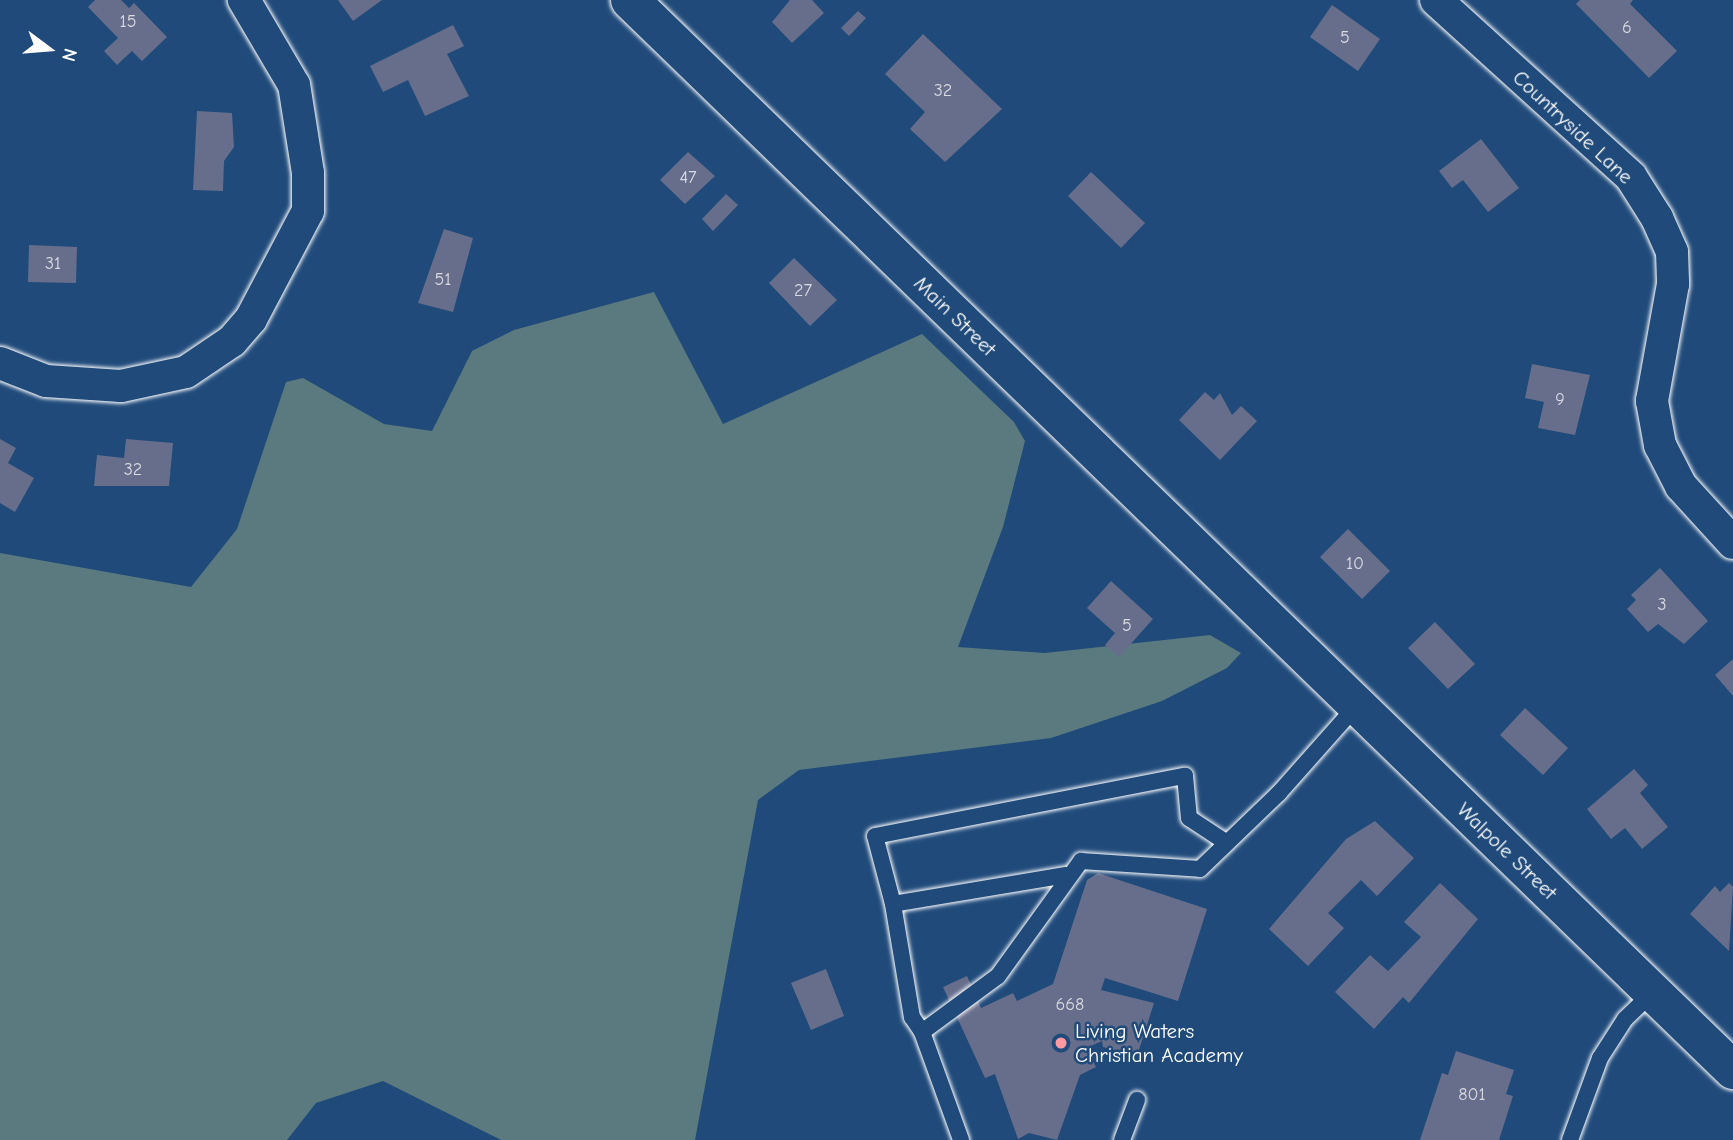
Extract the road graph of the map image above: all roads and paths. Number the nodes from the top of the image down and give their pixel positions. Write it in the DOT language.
graph roads {
  1 [pos="244,0"];
  2 [pos="630,0"];
  3 [pos="1454,6"];
  4 [pos="0,363"];
  5 [pos="1733,543"];
  6 [pos="1281,632"];
  7 [pos="1357,705"];
  8 [pos="1227,843"];
  9 [pos="1066,874"];
  10 [pos="893,904"];
  11 [pos="1653,992"];
  12 [pos="922,1032"];
  13 [pos="1733,1070"];
  14 [pos="1137,1100"];
  15 [pos="961,1140"];
  16 [pos="1122,1140"];
  17 [pos="1570,1140"];
  1 -- 4 [label="street"];
  2 -- 6 [label="main road, Main Street"];
  3 -- 5 [label="street, Countryside Lane"];
  6 -- 7 [label="main road, Walpole Street"];
  7 -- 8 [label="lane"];
  7 -- 11 [label="main road, Walpole Street"];
  8 -- 9 [label="lane"];
  8 -- 10 [label="lane"];
  9 -- 10 [label="lane"];
  9 -- 12 [label="lane"];
  10 -- 12 [label="lane"];
  11 -- 13 [label="main road, Walpole Street"];
  11 -- 17 [label="lane"];
  12 -- 15 [label="lane"];
  14 -- 16 [label="lane"];
}
